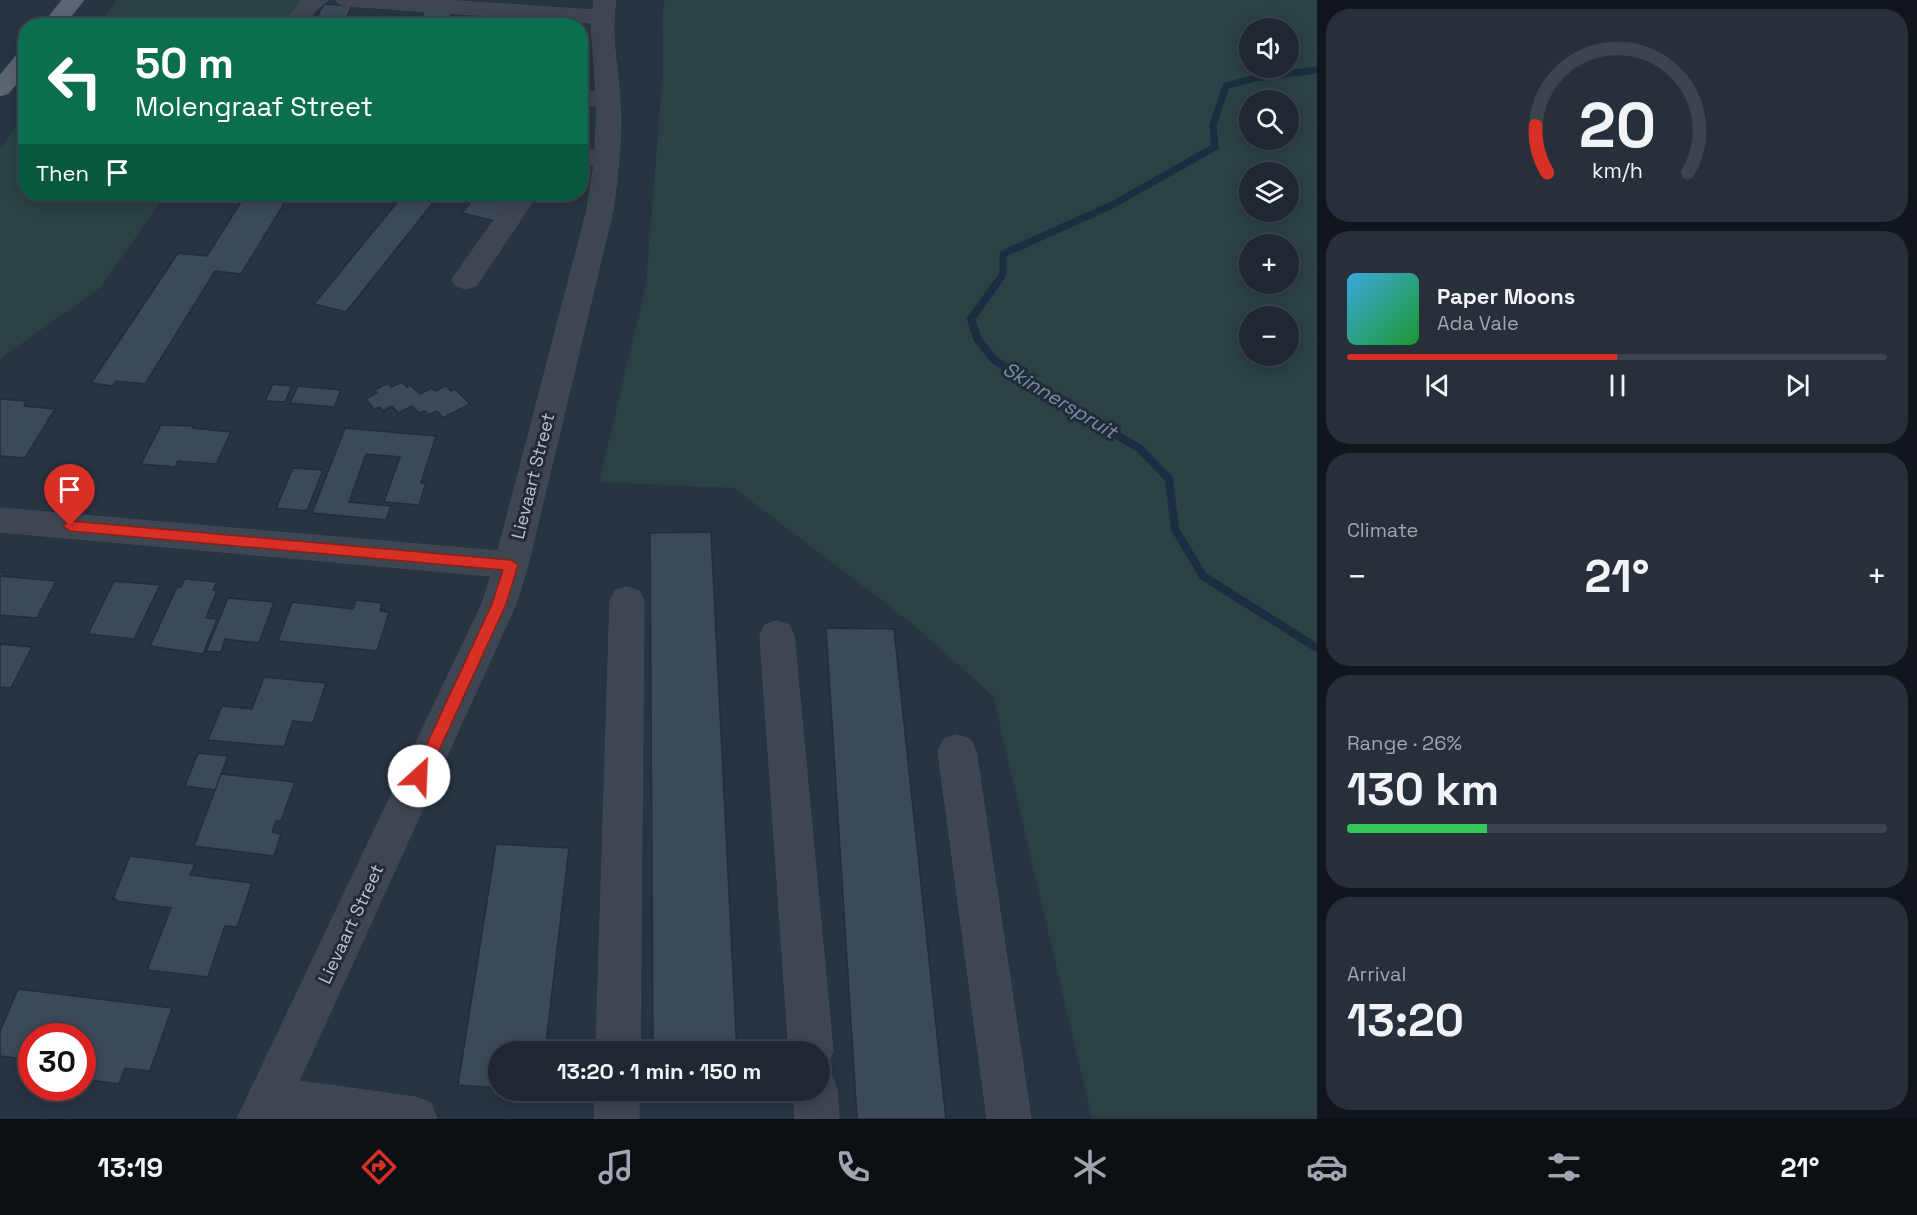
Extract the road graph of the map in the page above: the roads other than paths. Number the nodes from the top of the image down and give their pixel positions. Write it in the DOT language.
graph roads {
  1 [pos="73,0"];
  2 [pos="317,0"];
  3 [pos="347,0"];
  4 [pos="511,0"];
  5 [pos="604,8"];
  6 [pos="366,9"];
  7 [pos="467,17"];
  8 [pos="58,18"];
  9 [pos="299,18"];
  10 [pos="499,18"];
  11 [pos="569,18"];
  12 [pos="18,68"];
  13 [pos="0,89"];
  14 [pos="596,129"];
  15 [pos="520,201"];
  16 [pos="466,280"];
  17 [pos="0,520"];
  18 [pos="511,565"];
  19 [pos="627,601"];
  20 [pos="777,635"];
  21 [pos="957,751"];
  22 [pos="618,1041"];
  23 [pos="811,1041"];
  24 [pos="617,1101"];
  25 [pos="816,1101"];
  26 [pos="265,1109"];
  27 [pos="415,1119"];
  28 [pos="617,1119"];
  29 [pos="817,1119"];
  30 [pos="1009,1119"];
  1 -- 8 [label="main road"];
  2 -- 9 [label="street"];
  3 -- 6 [label="street"];
  4 -- 5 [label="street"];
  5 -- 11 [label="street"];
  5 -- 14 [label="street, Lievaart Street"];
  6 -- 7 [label="street"];
  7 -- 10 [label="street"];
  12 -- 13 [label="main road"];
  14 -- 18 [label="street, Lievaart Street"];
  15 -- 16 [label="street"];
  17 -- 18 [label="street"];
  18 -- 26 [label="street, Lievaart Street"];
  19 -- 22 [label="street"];
  20 -- 23 [label="street"];
  21 -- 30 [label="street"];
  24 -- 28 [label="street"];
  25 -- 29 [label="street"];
  26 -- 27 [label="street"];
}
